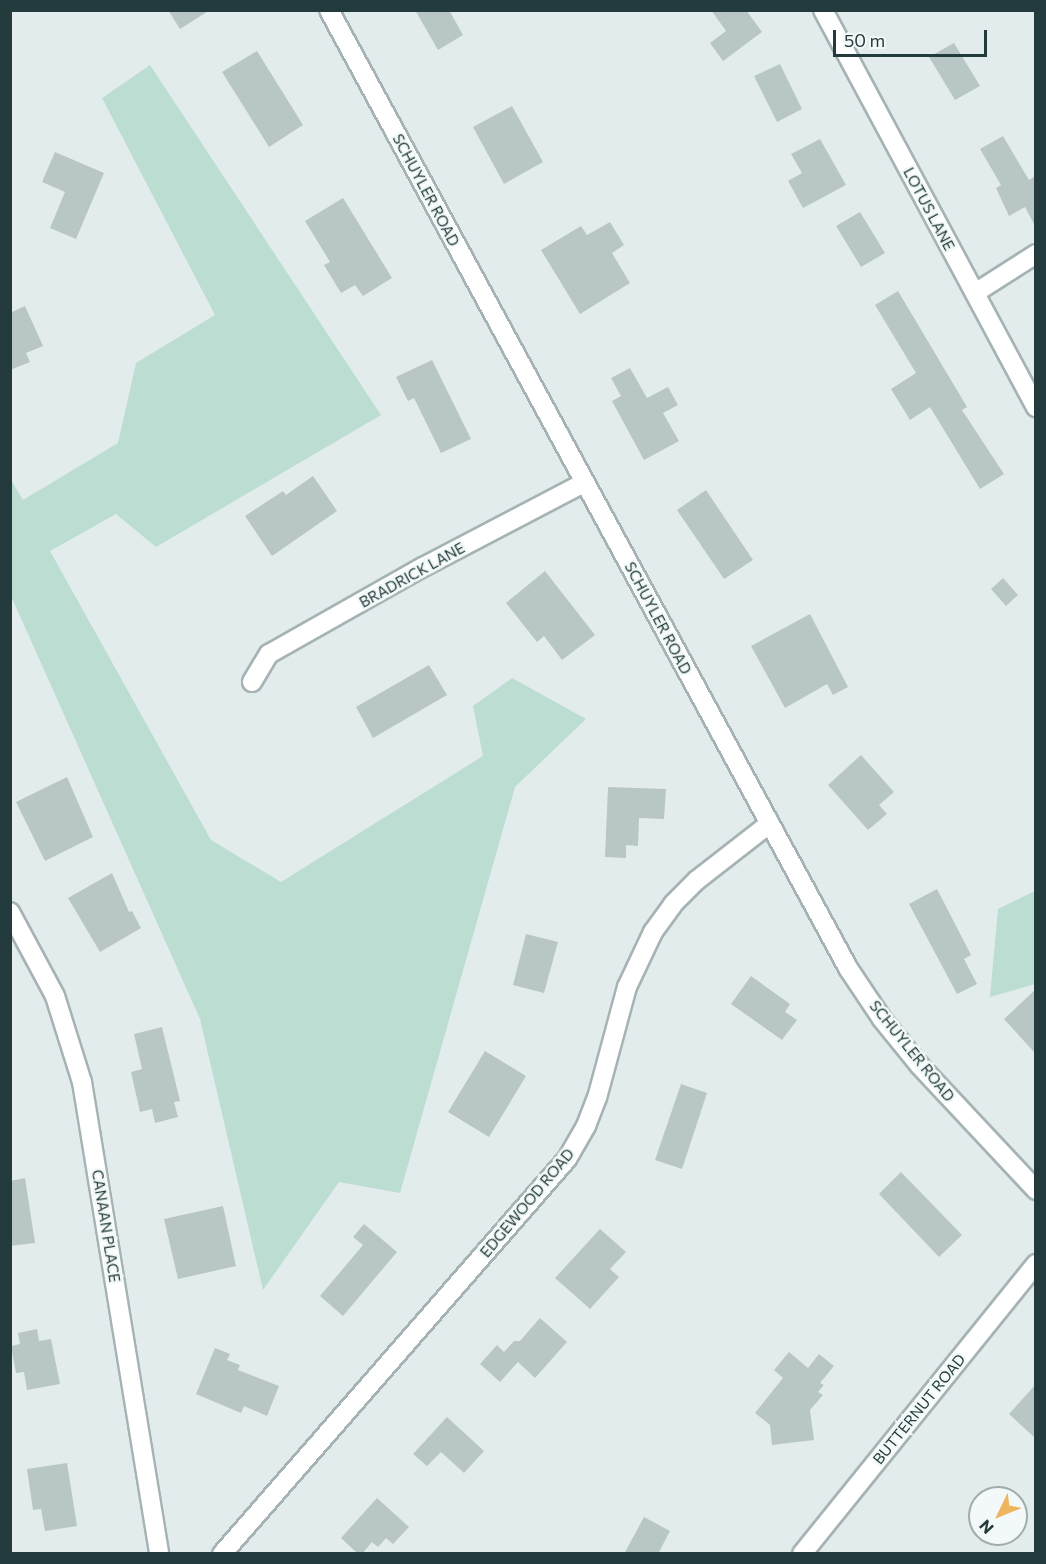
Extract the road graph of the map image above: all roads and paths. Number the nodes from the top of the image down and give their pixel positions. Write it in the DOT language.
graph roads {
  1 [pos="329,10"];
  2 [pos="823,10"];
  3 [pos="1035,254"];
  4 [pos="975,293"];
  5 [pos="1035,407"];
  6 [pos="584,483"];
  7 [pos="252,682"];
  8 [pos="770,824"];
  9 [pos="10,912"];
  10 [pos="1035,1190"];
  11 [pos="1035,1264"];
  12 [pos="159,1554"];
  13 [pos="222,1554"];
  14 [pos="802,1554"];
  1 -- 6 [label="street, SCHUYLER ROAD"];
  2 -- 4 [label="street, LOTUS LANE"];
  3 -- 4 [label="street"];
  4 -- 5 [label="street, LOTUS LANE"];
  6 -- 7 [label="street, BRADRICK LANE"];
  6 -- 8 [label="street, SCHUYLER ROAD"];
  8 -- 10 [label="street, SCHUYLER ROAD"];
  8 -- 13 [label="street, EDGEWOOD ROAD"];
  9 -- 12 [label="street, CANAAN PLACE"];
  11 -- 14 [label="street, BUTTERNUT ROAD"];
}
